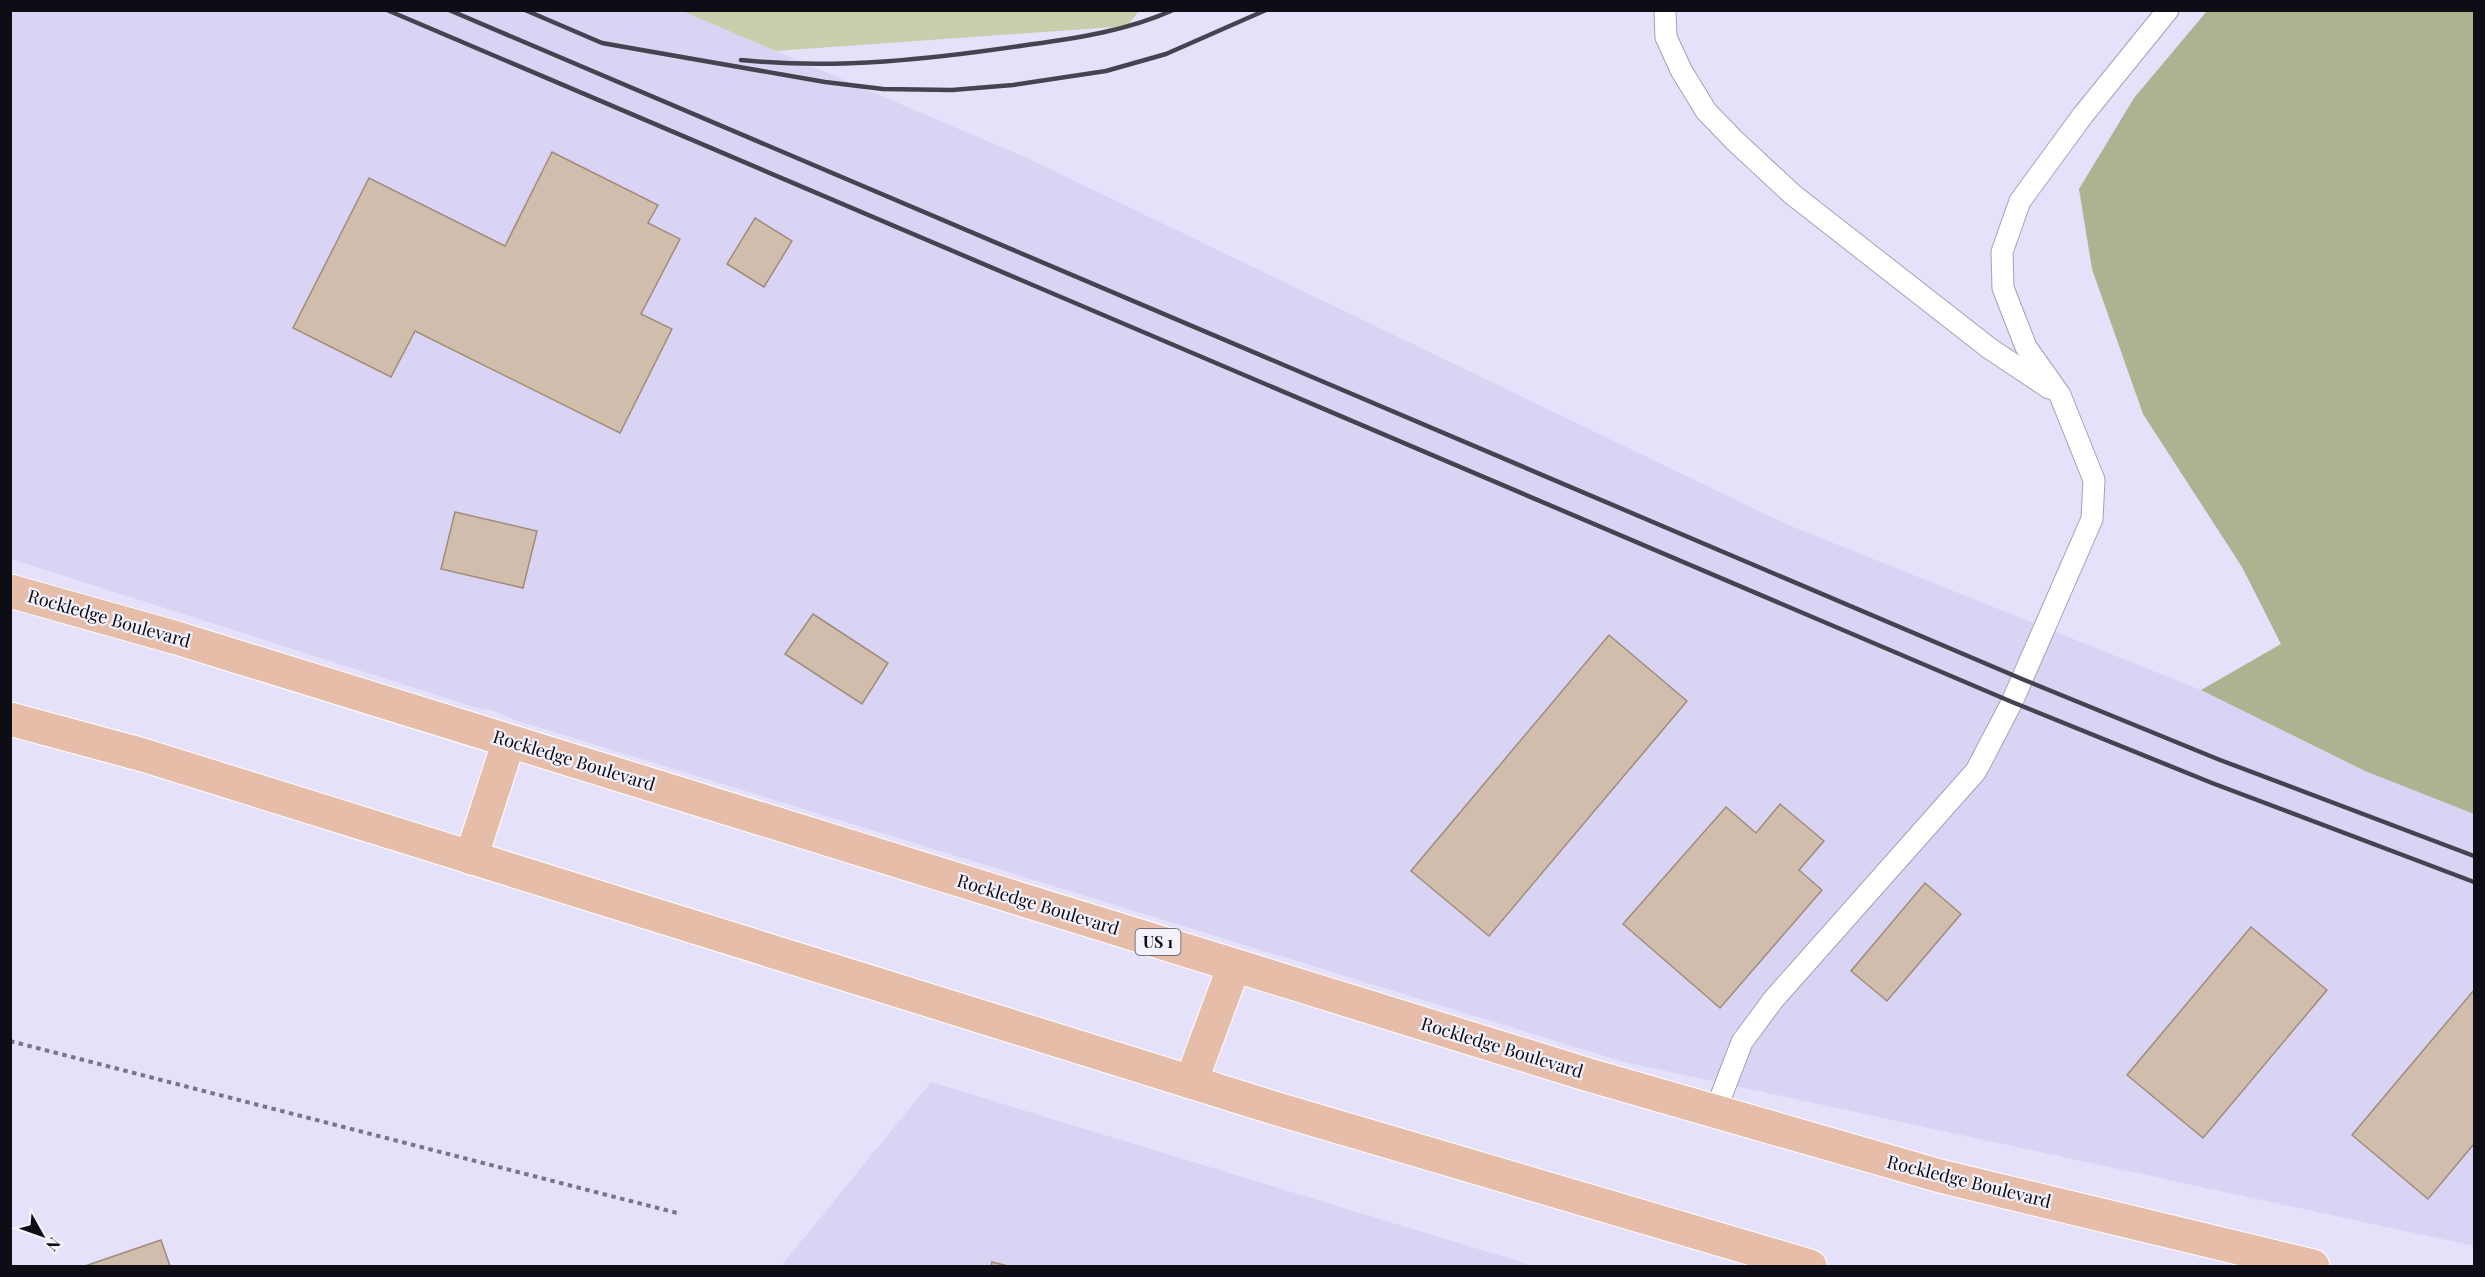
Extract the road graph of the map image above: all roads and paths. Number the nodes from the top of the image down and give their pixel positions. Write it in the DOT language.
graph roads {
  1 [pos="1665,10"];
  2 [pos="2168,10"];
  3 [pos="2060,394"];
  4 [pos="10,591"];
  5 [pos="10,719"];
  6 [pos="509,741"];
  7 [pos="471,858"];
  8 [pos="1234,966"];
  9 [pos="10,1041"];
  10 [pos="1191,1082"];
  11 [pos="1715,1112"];
  12 [pos="677,1213"];
  13 [pos="1810,1266"];
  14 [pos="2313,1266"];
  1 -- 3 [label="lane"];
  2 -- 3 [label="lane"];
  3 -- 11 [label="lane"];
  4 -- 6 [label="main road, Rockledge Boulevard / US 1"];
  5 -- 7 [label="main road"];
  6 -- 7 [label="main road"];
  6 -- 8 [label="main road, Rockledge Boulevard / US 1"];
  7 -- 10 [label="main road"];
  8 -- 10 [label="main road"];
  8 -- 11 [label="main road, Rockledge Boulevard / US 1"];
  9 -- 12 [label="path"];
  10 -- 13 [label="main road"];
  11 -- 14 [label="main road, Rockledge Boulevard / US 1"];
}
